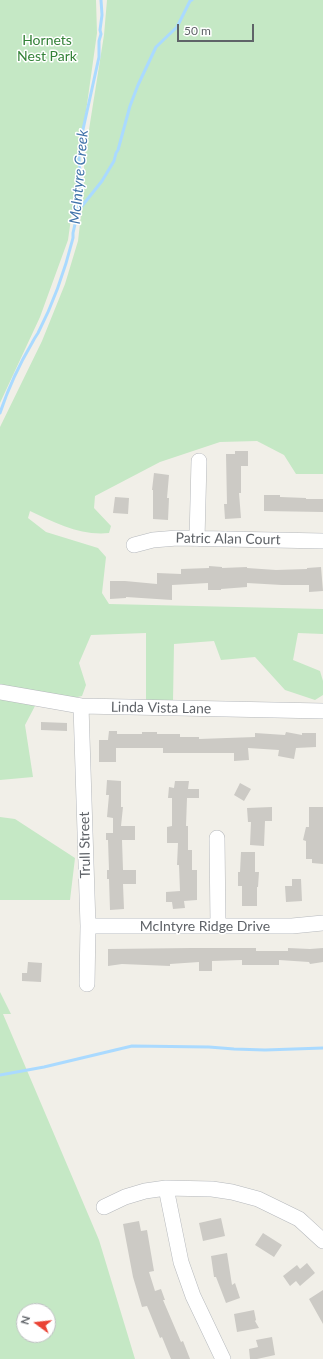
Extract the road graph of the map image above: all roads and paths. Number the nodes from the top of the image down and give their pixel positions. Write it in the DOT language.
graph roads {
  1 [pos="198,461"];
  2 [pos="197,539"];
  3 [pos="323,541"];
  4 [pos="134,546"];
  5 [pos="0,692"];
  6 [pos="81,706"];
  7 [pos="323,711"];
  8 [pos="217,838"];
  9 [pos="323,924"];
  10 [pos="218,925"];
  11 [pos="88,926"];
  12 [pos="87,984"];
  13 [pos="166,1188"];
  14 [pos="104,1207"];
  15 [pos="323,1241"];
  16 [pos="223,1359"];
  1 -- 2 [label="street"];
  2 -- 3 [label="street, Patric Alan Court"];
  2 -- 4 [label="street, Patric Alan Court"];
  5 -- 6 [label="street, Linda Vista Lane"];
  6 -- 7 [label="street, Linda Vista Lane"];
  6 -- 11 [label="street, Trull Street"];
  8 -- 10 [label="street"];
  9 -- 10 [label="street, McIntyre Ridge Drive"];
  10 -- 11 [label="street, McIntyre Ridge Drive"];
  11 -- 12 [label="street, Trull Street"];
  13 -- 14 [label="street"];
  13 -- 15 [label="street"];
  13 -- 16 [label="street"];
}
